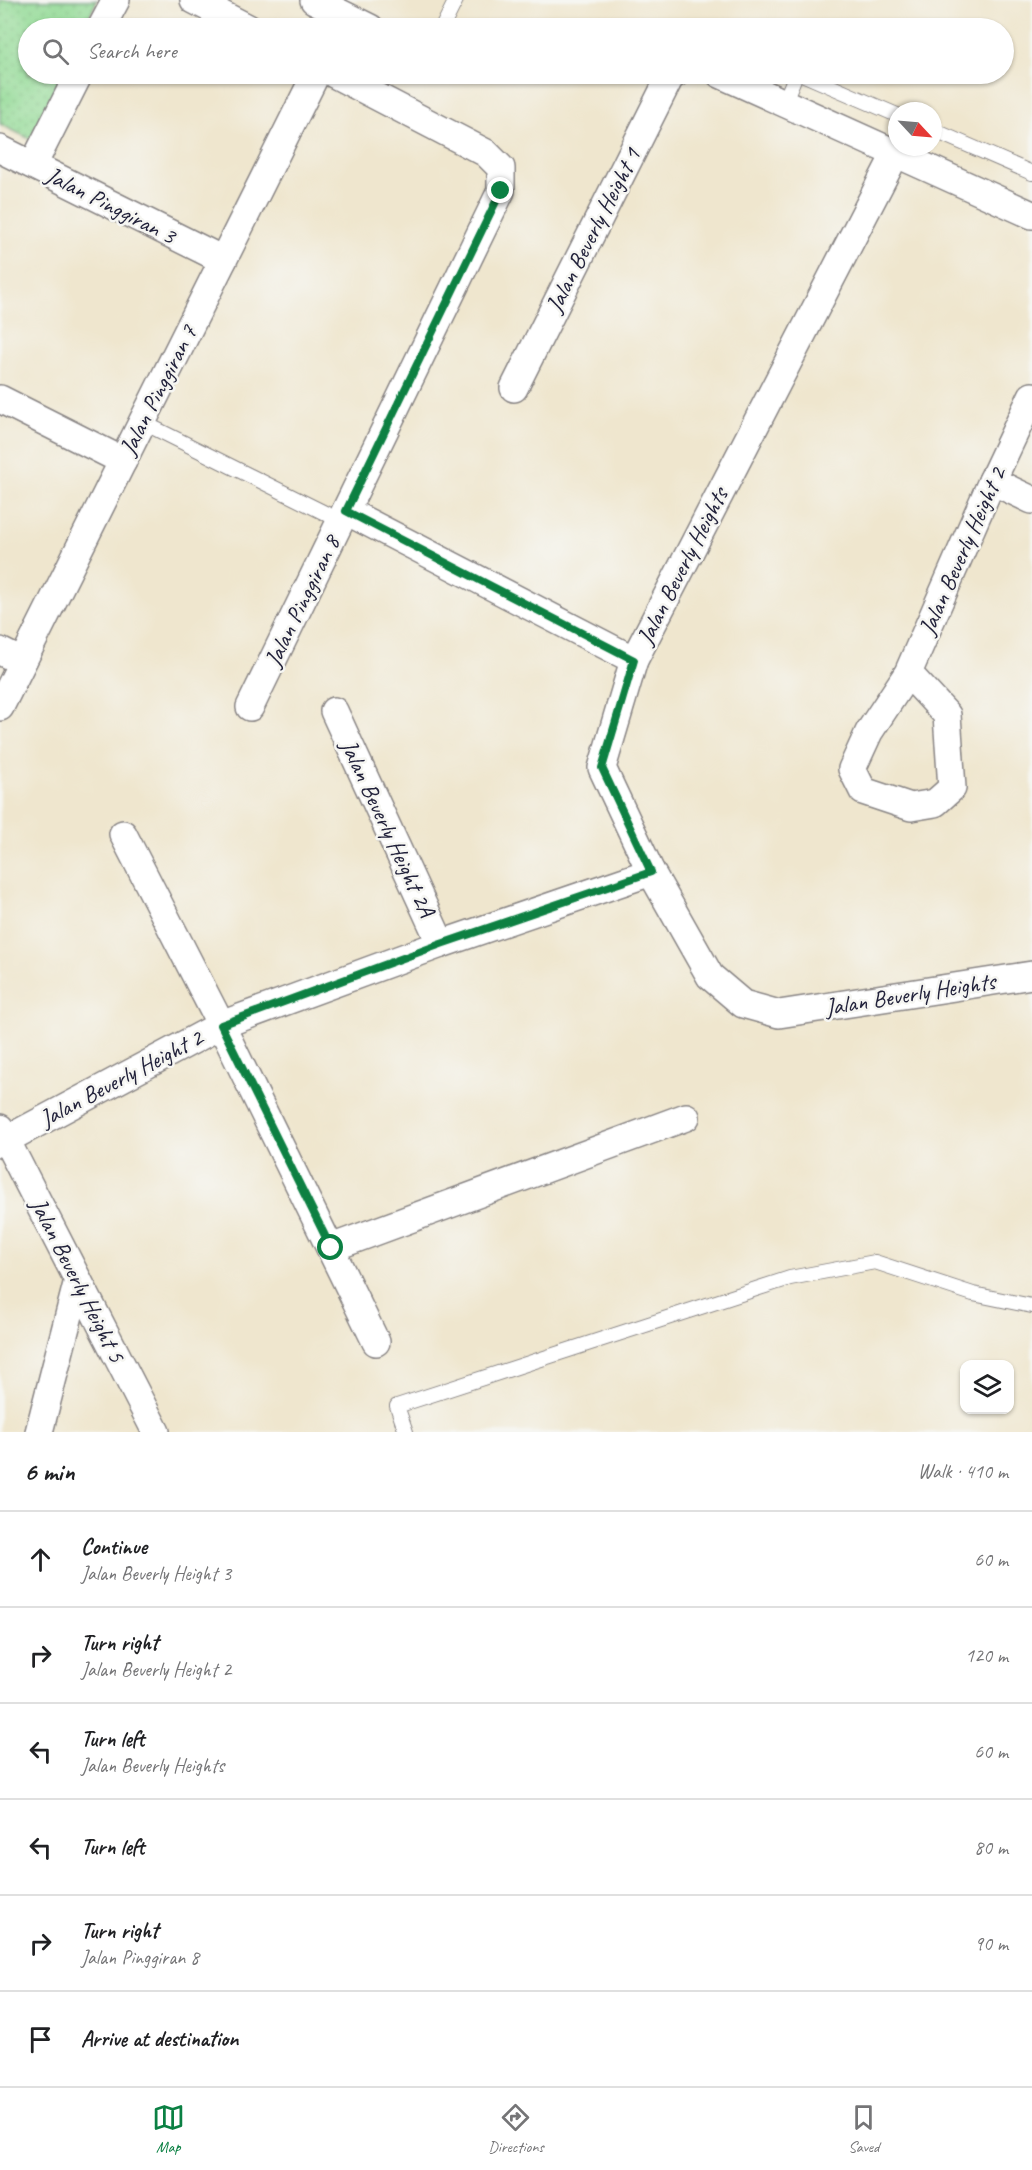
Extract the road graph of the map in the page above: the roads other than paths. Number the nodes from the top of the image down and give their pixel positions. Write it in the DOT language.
graph roads {
  1 [pos="116,0"];
  2 [pos="194,0"];
  3 [pos="314,0"];
  4 [pos="456,0"];
  5 [pos="107,18"];
  6 [pos="229,18"];
  7 [pos="350,18"];
  8 [pos="447,18"];
  9 [pos="74,84"];
  10 [pos="311,84"];
  11 [pos="353,84"];
  12 [pos="666,84"];
  13 [pos="743,84"];
  14 [pos="792,84"];
  15 [pos="825,84"];
  16 [pos="784,102"];
  17 [pos="888,111"];
  18 [pos="942,134"];
  19 [pos="0,149"];
  20 [pos="888,149"];
  21 [pos="894,156"];
  22 [pos="903,156"];
  23 [pos="33,165"];
  24 [pos="1032,173"];
  25 [pos="1032,215"];
  26 [pos="223,260"];
  27 [pos="514,388"];
  28 [pos="1032,396"];
  29 [pos="0,399"];
  30 [pos="142,422"];
  31 [pos="123,460"];
  32 [pos="992,481"];
  33 [pos="1032,500"];
  34 [pos="343,516"];
  35 [pos="11,656"];
  36 [pos="634,660"];
  37 [pos="908,673"];
  38 [pos="0,707"];
  39 [pos="250,707"];
  40 [pos="334,711"];
  41 [pos="123,834"];
  42 [pos="651,872"];
  43 [pos="441,944"];
  44 [pos="1032,975"];
  45 [pos="221,1025"];
  46 [pos="686,1117"];
  47 [pos="2,1137"];
  48 [pos="331,1248"];
  49 [pos="78,1280"];
  50 [pos="1032,1306"];
  51 [pos="376,1342"];
  52 [pos="39,1432"];
  53 [pos="156,1432"];
  54 [pos="406,1432"];
  1 -- 5 [label="street"];
  2 -- 6 [label="street"];
  3 -- 7 [label="street"];
  4 -- 8 [label="lane"];
  9 -- 23 [label="street"];
  10 -- 26 [label="street, Jalan Pinggiran 7"];
  11 -- 34 [label="street, Jalan Pinggiran 8"];
  12 -- 27 [label="street, Jalan Beverly Height 1"];
  13 -- 16 [label="street"];
  14 -- 16 [label="lane"];
  15 -- 17 [label="lane"];
  16 -- 20 [label="street"];
  18 -- 24 [label="lane"];
  19 -- 23 [label="street, Jalan Pinggiran 3"];
  21 -- 36 [label="street, Jalan Beverly Heights"];
  22 -- 25 [label="street"];
  23 -- 26 [label="street, Jalan Pinggiran 3"];
  26 -- 30 [label="street, Jalan Pinggiran 7"];
  28 -- 32 [label="street, Jalan Beverly Height 2"];
  29 -- 31 [label="street"];
  30 -- 31 [label="street, Jalan Pinggiran 7"];
  30 -- 34 [label="lane"];
  31 -- 35 [label="street, Jalan Pinggiran 7"];
  32 -- 33 [label="street"];
  32 -- 37 [label="street, Jalan Beverly Height 2"];
  34 -- 36 [label="street"];
  34 -- 39 [label="street, Jalan Pinggiran 8"];
  35 -- 38 [label="street, Jalan Pinggiran 7"];
  36 -- 42 [label="street, Jalan Beverly Heights"];
  37 -- 37 [label="street, Jalan Beverly Height 2"];
  40 -- 43 [label="street, Jalan Beverly Height 2A"];
  41 -- 45 [label="street"];
  42 -- 43 [label="street, Jalan Beverly Height 2"];
  42 -- 44 [label="street, Jalan Beverly Heights"];
  43 -- 45 [label="street, Jalan Beverly Height 2"];
  45 -- 47 [label="street, Jalan Beverly Height 2"];
  45 -- 48 [label="street"];
  46 -- 48 [label="street"];
  47 -- 49 [label="street, Jalan Beverly Height 5"];
  48 -- 51 [label="street"];
  49 -- 52 [label="street"];
  49 -- 53 [label="street, Jalan Beverly Height 5"];
  50 -- 54 [label="lane"];
}
